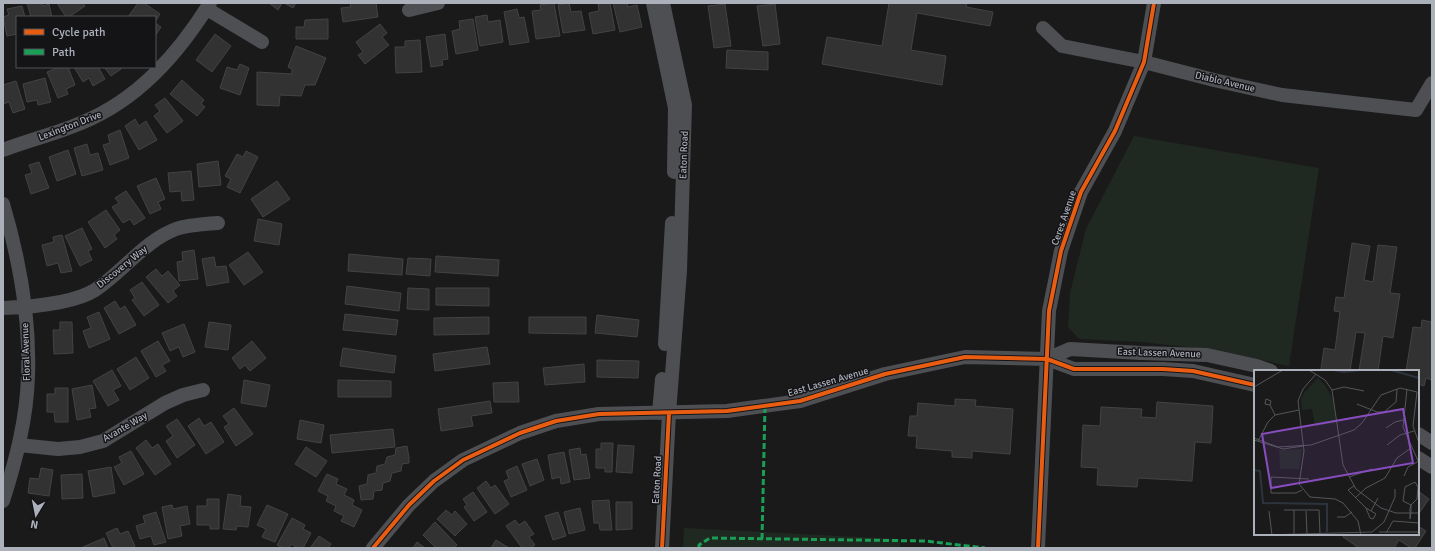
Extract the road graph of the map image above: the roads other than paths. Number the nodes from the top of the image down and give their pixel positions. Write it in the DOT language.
graph roads {
  1 [pos="438,3"];
  2 [pos="652,3"];
  3 [pos="663,3"];
  4 [pos="1154,3"];
  5 [pos="208,6"];
  6 [pos="409,10"];
  7 [pos="1043,28"];
  8 [pos="262,42"];
  9 [pos="1144,62"];
  10 [pos="1432,83"];
  11 [pos="3,150"];
  12 [pos="3,204"];
  13 [pos="218,222"];
  14 [pos="24,307"];
  15 [pos="3,308"];
  16 [pos="1207,355"];
  17 [pos="1047,359"];
  18 [pos="1268,370"];
  19 [pos="1204,373"];
  20 [pos="1254,385"];
  21 [pos="203,390"];
  22 [pos="664,413"];
  23 [pos="1419,435"];
  24 [pos="1432,443"];
  25 [pos="19,445"];
  26 [pos="1419,459"];
  27 [pos="1432,467"];
  28 [pos="3,501"];
  29 [pos="374,548"];
  30 [pos="662,548"];
  31 [pos="1038,548"];
  1 -- 6 [label="street"];
  2 -- 22 [label="street"];
  3 -- 22 [label="street, Eaton Road"];
  4 -- 9 [label="street, Ceres Avenue"];
  5 -- 8 [label="street"];
  5 -- 11 [label="street, Lexington Drive"];
  7 -- 9 [label="street, Diablo Avenue"];
  9 -- 10 [label="street, Diablo Avenue"];
  9 -- 17 [label="street, Ceres Avenue"];
  12 -- 14 [label="street, Floral Avenue"];
  13 -- 14 [label="street, Discovery Way"];
  14 -- 15 [label="street, Discovery Way"];
  14 -- 25 [label="street, Floral Avenue"];
  16 -- 17 [label="street, East Lassen Avenue"];
  16 -- 18 [label="street, East Lassen Avenue"];
  16 -- 19 [label="street"];
  17 -- 19 [label="street, East Lassen Avenue"];
  17 -- 22 [label="street, East Lassen Avenue"];
  17 -- 31 [label="street, Ceres Avenue"];
  19 -- 20 [label="street, East Lassen Avenue"];
  21 -- 25 [label="street, Avante Way"];
  22 -- 29 [label="street, East Lassen Avenue"];
  22 -- 30 [label="street, Eaton Road"];
  23 -- 24 [label="street"];
  25 -- 28 [label="street, Floral Avenue"];
  26 -- 27 [label="street"];
}
